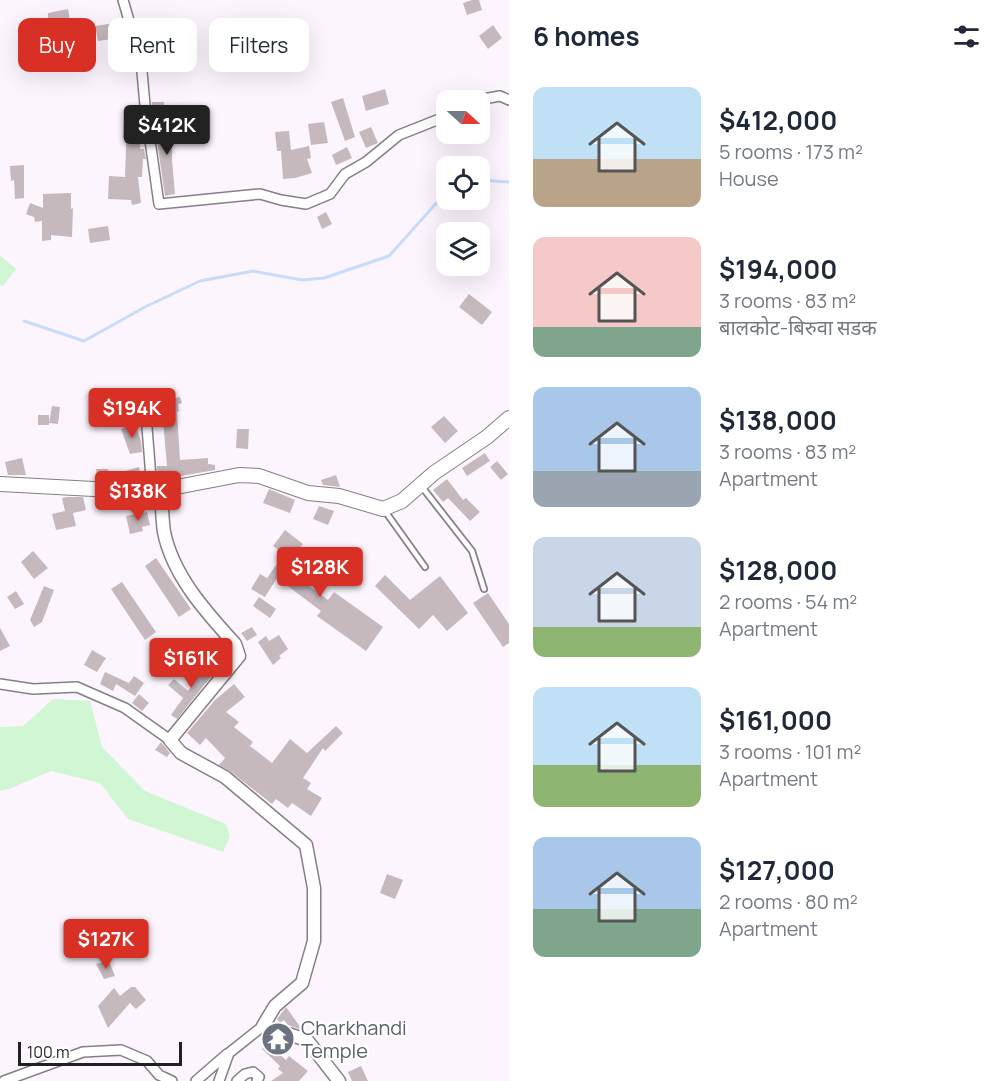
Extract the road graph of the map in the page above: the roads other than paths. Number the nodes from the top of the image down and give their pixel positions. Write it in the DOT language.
graph roads {
  1 [pos="123,0"];
  2 [pos="490,98"];
  3 [pos="509,100"];
  4 [pos="436,120"];
  5 [pos="146,415"];
  6 [pos="509,418"];
  7 [pos="0,484"];
  8 [pos="420,485"];
  9 [pos="156,490"];
  10 [pos="383,509"];
  11 [pos="425,567"];
  12 [pos="484,589"];
  13 [pos="0,684"];
  14 [pos="170,740"];
  15 [pos="263,1026"];
  16 [pos="229,1053"];
  17 [pos="4,1081"];
  18 [pos="172,1081"];
  19 [pos="196,1081"];
  20 [pos="219,1081"];
  21 [pos="237,1081"];
  22 [pos="257,1081"];
  23 [pos="339,1081"];
  1 -- 4 [label="street"];
  2 -- 3 [label="street"];
  5 -- 9 [label="street"];
  6 -- 8 [label="main road"];
  7 -- 9 [label="main road"];
  8 -- 10 [label="main road"];
  8 -- 12 [label="lane"];
  9 -- 10 [label="main road"];
  9 -- 14 [label="street"];
  10 -- 11 [label="lane"];
  13 -- 14 [label="street"];
  14 -- 15 [label="street"];
  15 -- 16 [label="street"];
  15 -- 23 [label="street"];
  16 -- 19 [label="street"];
  16 -- 20 [label="street"];
  17 -- 18 [label="street"];
  21 -- 22 [label="street"];
}
